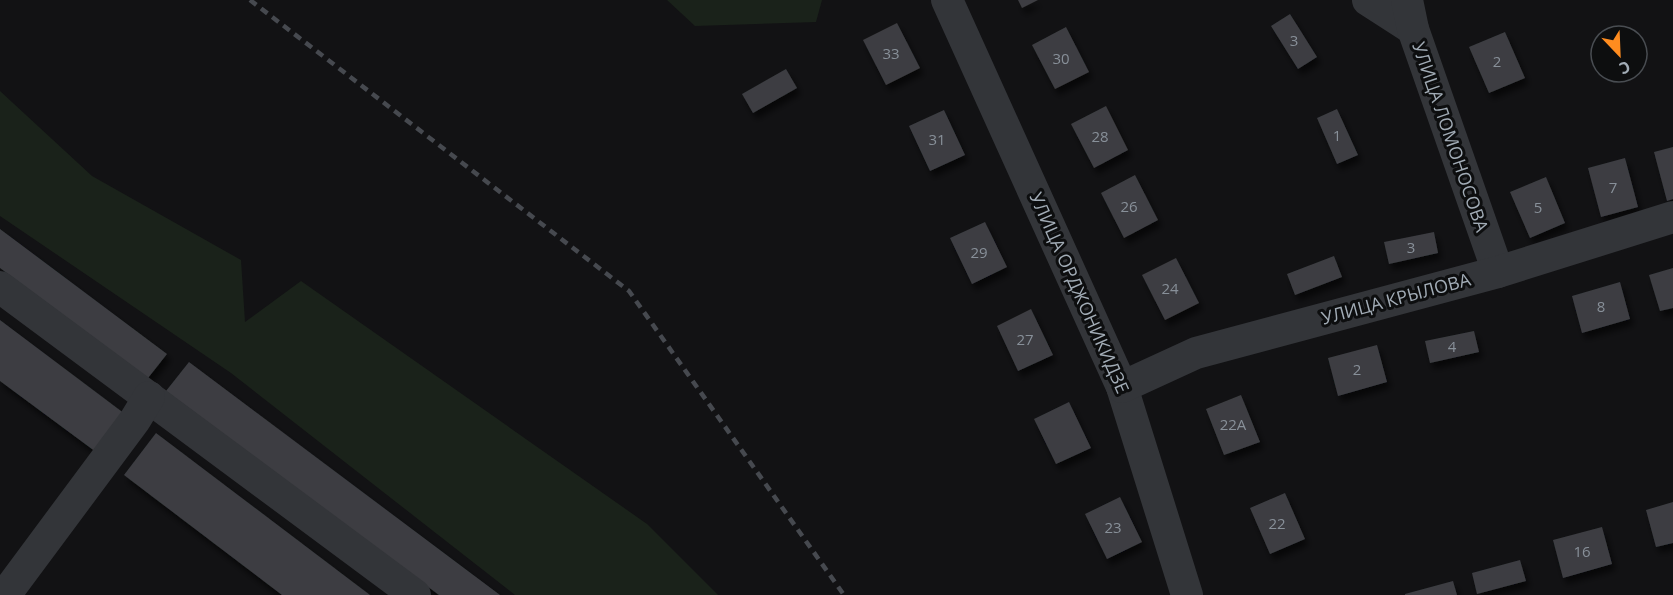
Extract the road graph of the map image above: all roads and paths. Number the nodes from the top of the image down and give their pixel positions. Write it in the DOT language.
graph roads {
  1 [pos="947,0"];
  2 [pos="1368,0"];
  3 [pos="1410,15"];
  4 [pos="1673,217"];
  5 [pos="1498,272"];
  6 [pos="0,287"];
  7 [pos="1122,387"];
  8 [pos="149,397"];
  9 [pos="5,595"];
  10 [pos="415,595"];
  11 [pos="1187,595"];
  1 -- 7 [label="street, УЛИЦА ОРДЖОНИКИДЗЕ"];
  2 -- 3 [label="street"];
  3 -- 5 [label="street, УЛИЦА ЛОМОНОСОВА"];
  4 -- 5 [label="street, УЛИЦА КРЫЛОВА"];
  5 -- 7 [label="street, УЛИЦА КРЫЛОВА"];
  6 -- 8 [label="street"];
  7 -- 11 [label="street, УЛИЦА ОРДЖОНИКИДЗЕ"];
  8 -- 9 [label="street"];
  8 -- 10 [label="street"];
}
